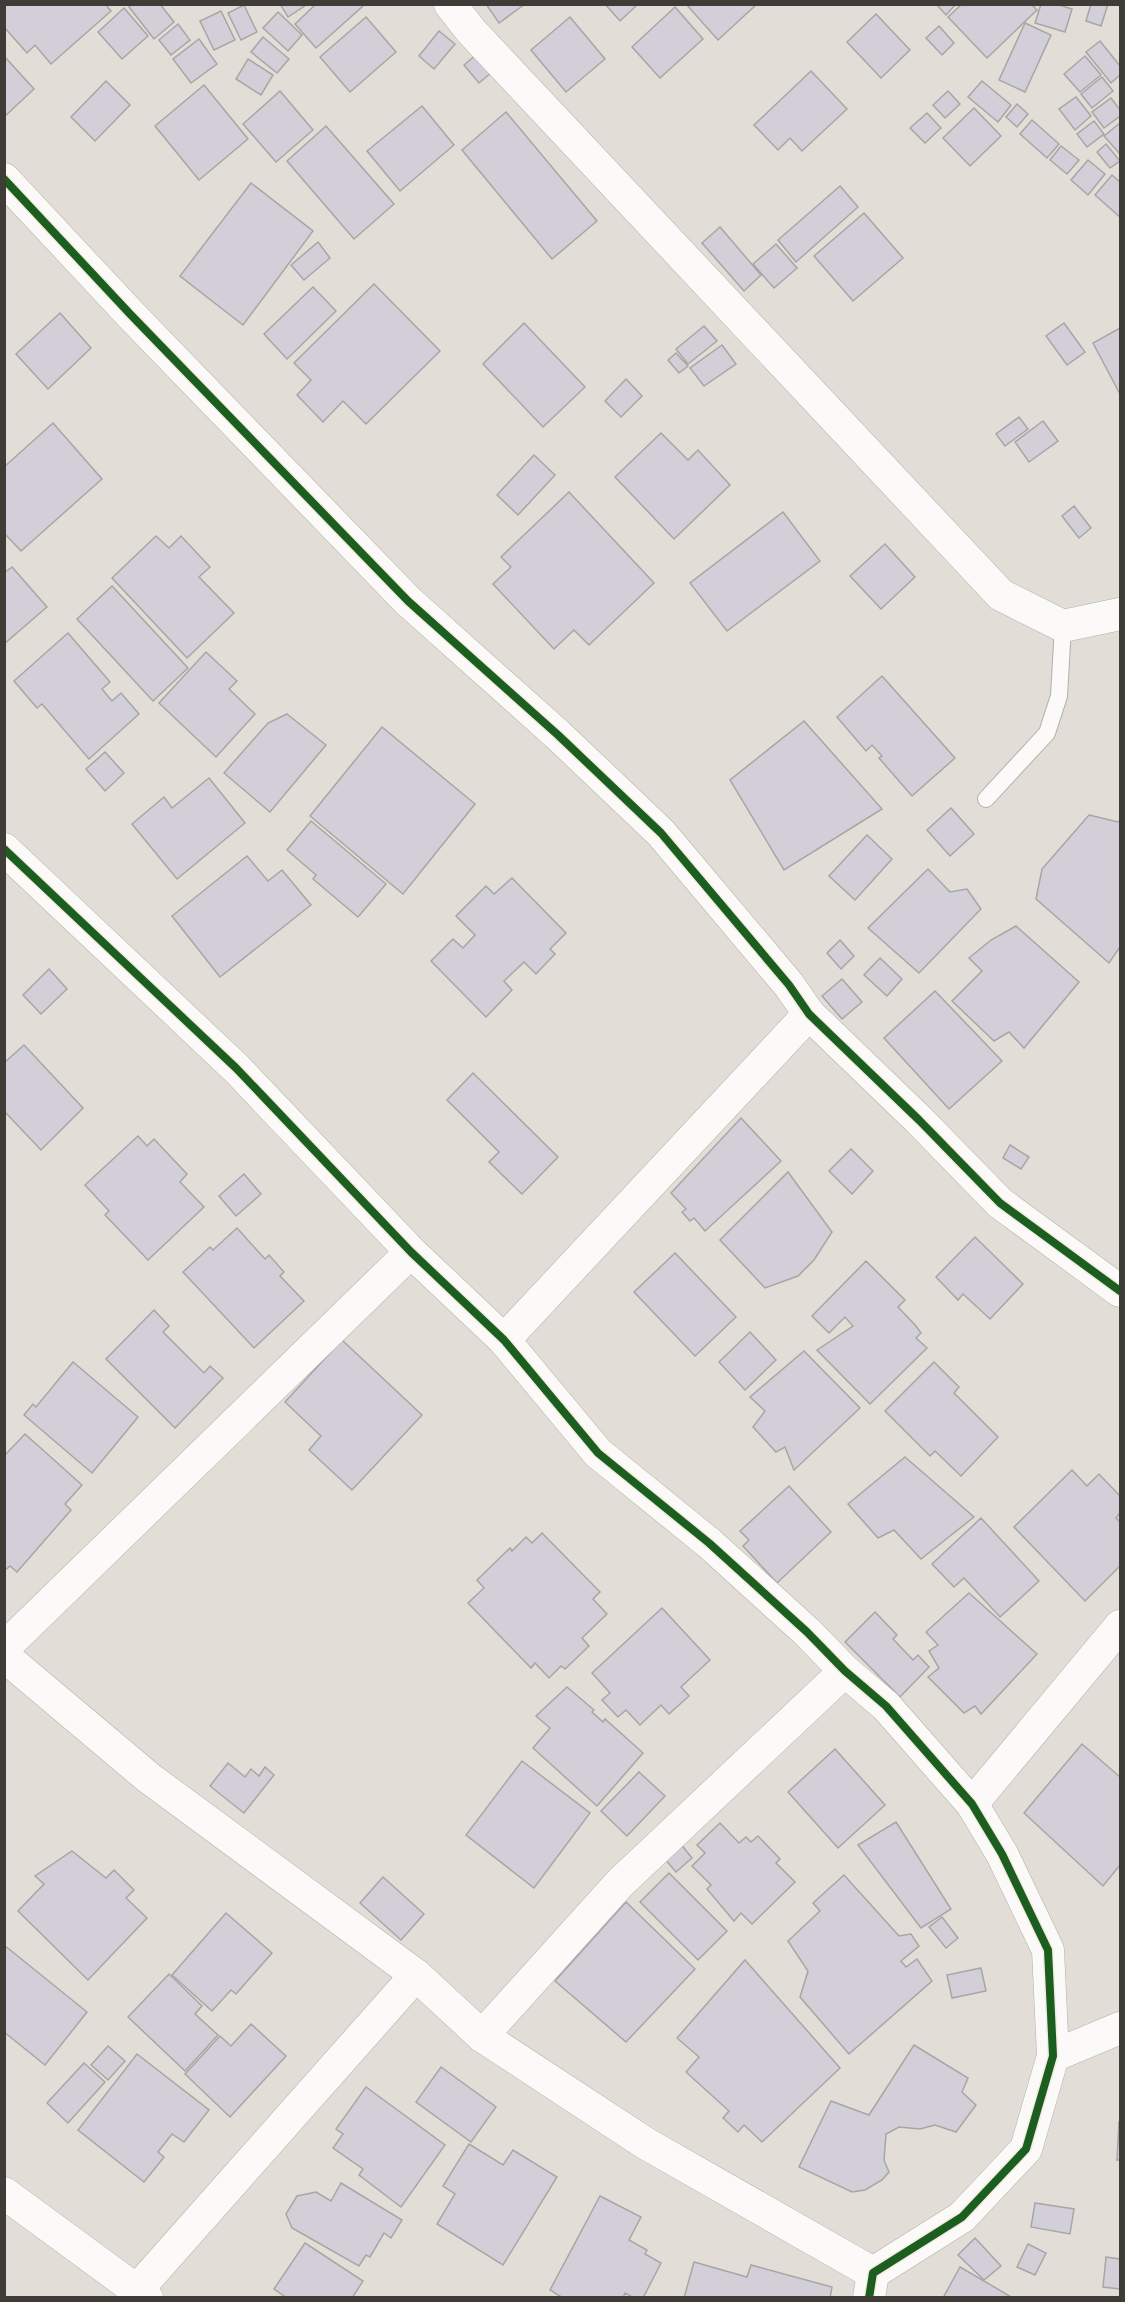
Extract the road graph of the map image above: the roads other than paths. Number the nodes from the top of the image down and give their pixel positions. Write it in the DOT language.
graph roads {
  1 [pos="450,4"];
  2 [pos="4,179"];
  3 [pos="1120,614"];
  4 [pos="1063,626"];
  5 [pos="986,799"];
  6 [pos="4,849"];
  7 [pos="809,1014"];
  8 [pos="411,1252"];
  9 [pos="1120,1291"];
  10 [pos="504,1340"];
  11 [pos="1120,1626"];
  12 [pos="4,1648"];
  13 [pos="4,1656"];
  14 [pos="845,1671"];
  15 [pos="972,1804"];
  16 [pos="416,1975"];
  17 [pos="1120,2028"];
  18 [pos="482,2036"];
  19 [pos="1053,2056"];
  20 [pos="4,2193"];
  21 [pos="871,2285"];
  22 [pos="142,2294"];
  1 -- 4 [label="street"];
  2 -- 7 [label="street"];
  3 -- 4 [label="street"];
  4 -- 5 [label="lane"];
  6 -- 8 [label="street"];
  7 -- 9 [label="street"];
  7 -- 10 [label="street"];
  8 -- 10 [label="street"];
  8 -- 12 [label="street"];
  10 -- 14 [label="street"];
  11 -- 15 [label="street"];
  13 -- 16 [label="street"];
  14 -- 15 [label="street"];
  14 -- 18 [label="street"];
  15 -- 19 [label="street"];
  16 -- 18 [label="street"];
  16 -- 22 [label="street"];
  17 -- 19 [label="street"];
  18 -- 21 [label="street"];
  19 -- 21 [label="street"];
  20 -- 22 [label="street"];
}
